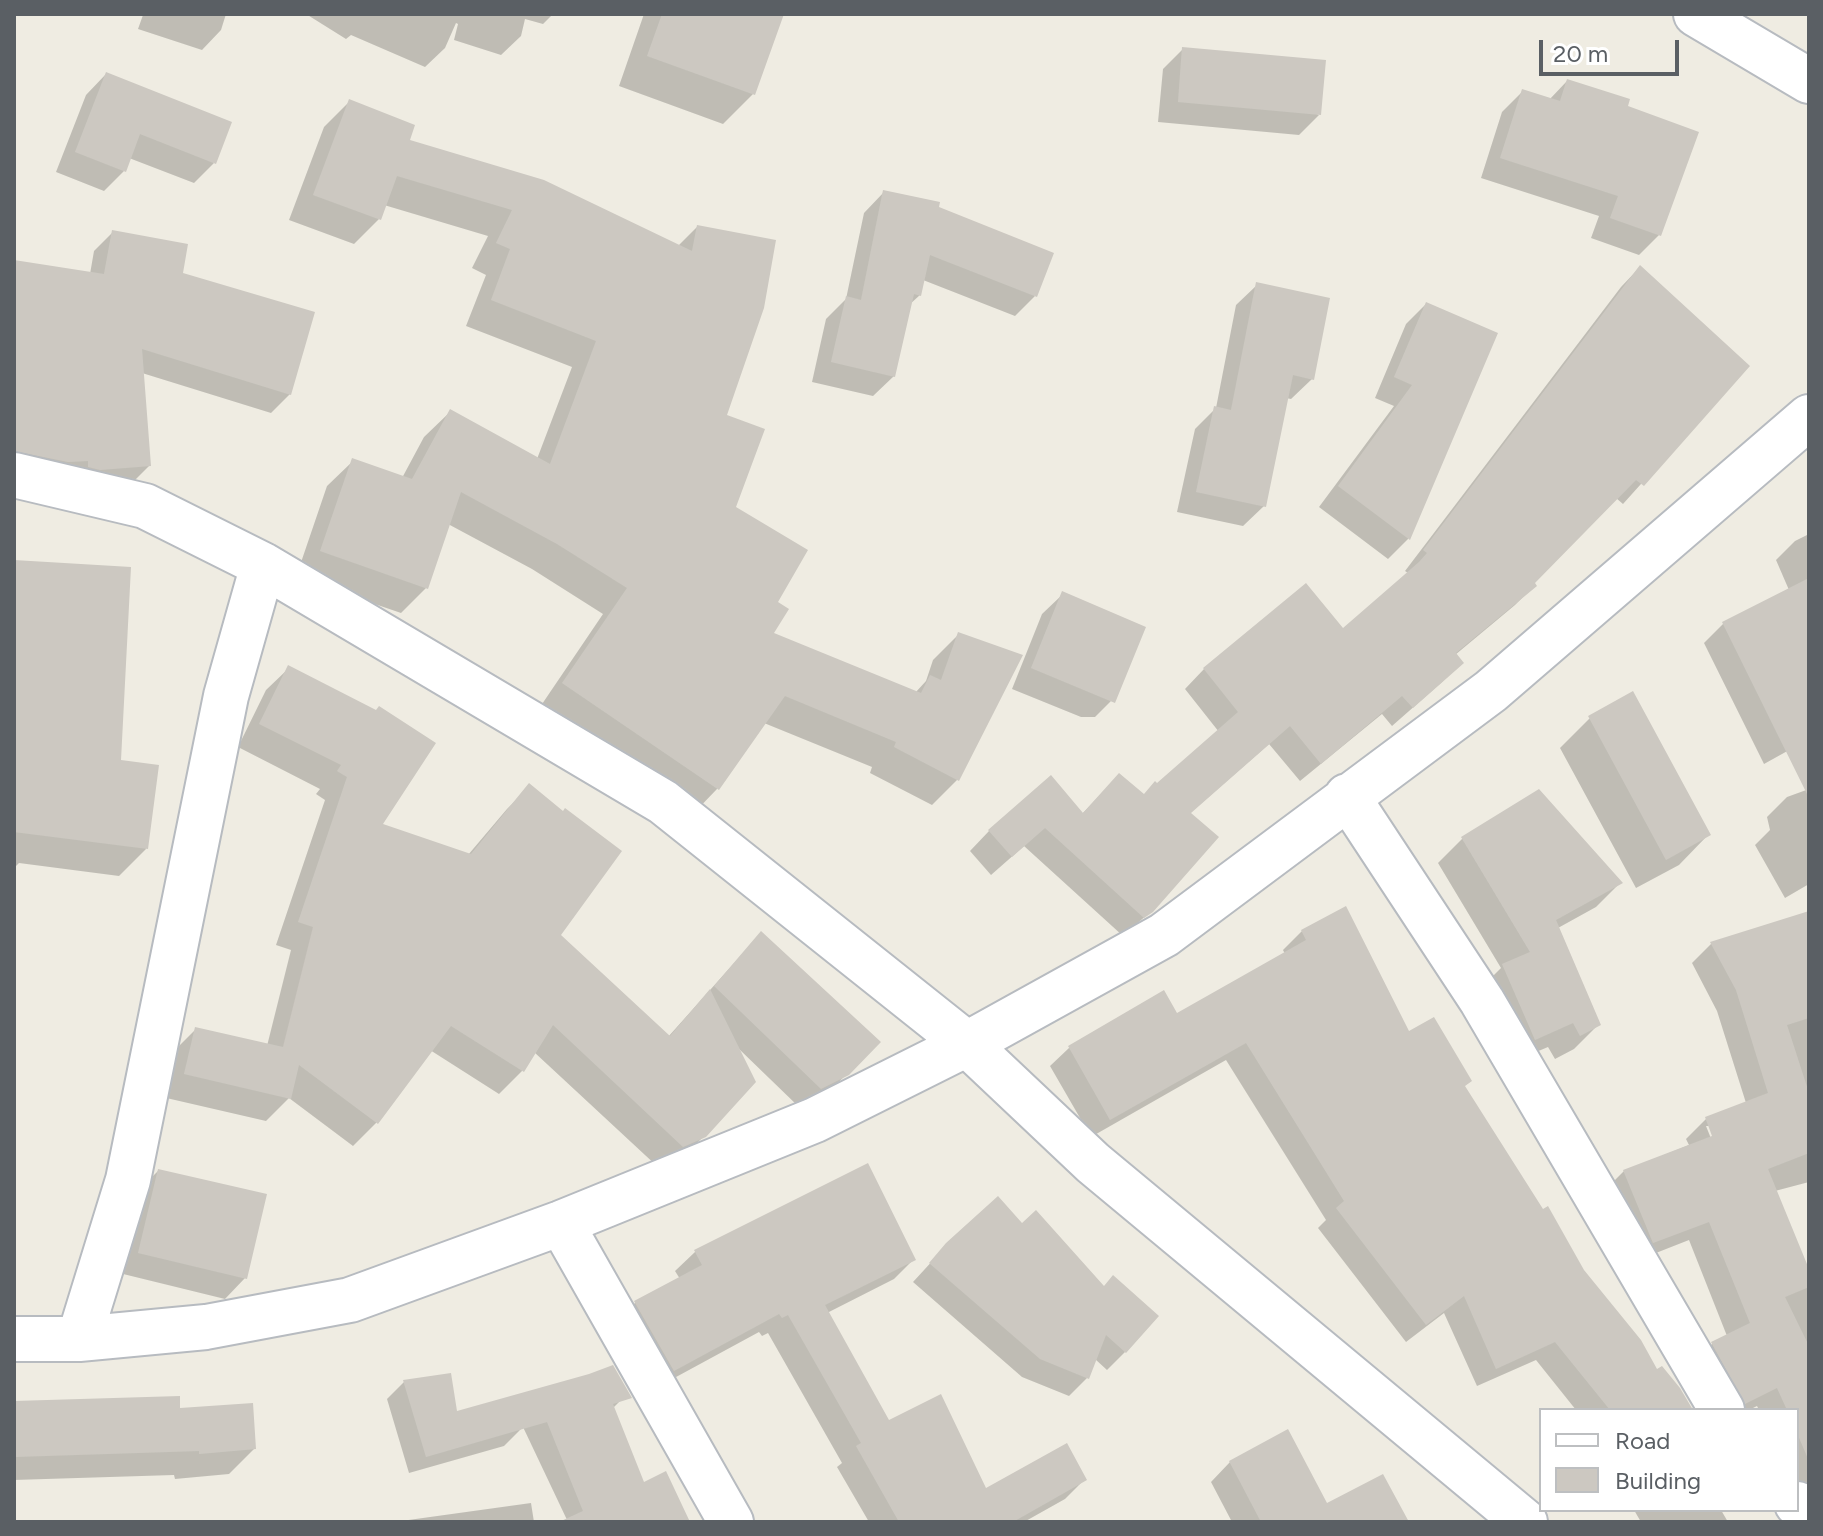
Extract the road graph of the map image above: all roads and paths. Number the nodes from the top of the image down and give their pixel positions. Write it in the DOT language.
graph roads {
  1 [pos="1703,16"];
  2 [pos="1809,81"];
  3 [pos="1809,417"];
  4 [pos="14,475"];
  5 [pos="263,565"];
  6 [pos="1347,796"];
  7 [pos="967,1044"];
  8 [pos="561,1223"];
  9 [pos="14,1339"];
  10 [pos="79,1339"];
  11 [pos="1721,1408"];
  12 [pos="731,1522"];
  13 [pos="1525,1522"];
  1 -- 2 [label="street"];
  3 -- 6 [label="street"];
  4 -- 5 [label="street"];
  5 -- 7 [label="street"];
  5 -- 10 [label="street"];
  6 -- 7 [label="street"];
  6 -- 11 [label="street"];
  7 -- 8 [label="street"];
  7 -- 13 [label="street"];
  8 -- 10 [label="street"];
  8 -- 12 [label="street"];
  9 -- 10 [label="street"];
}
